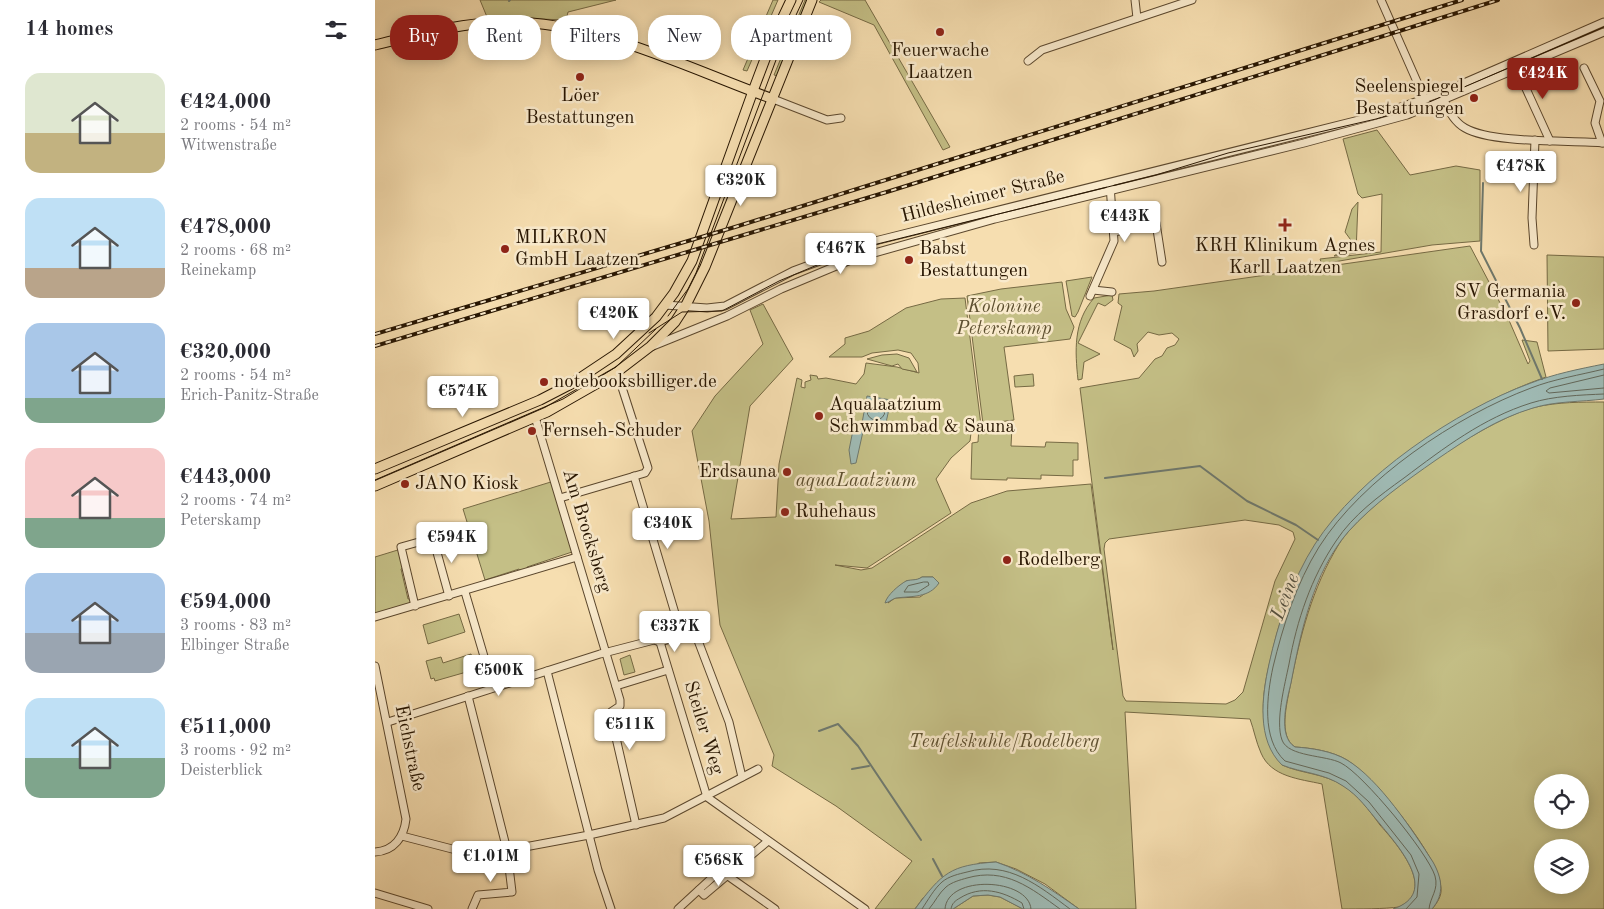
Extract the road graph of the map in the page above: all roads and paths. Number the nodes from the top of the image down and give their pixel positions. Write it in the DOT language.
graph roads {
  1 [pos="791,0"];
  2 [pos="812,0"];
  3 [pos="1192,0"];
  4 [pos="1381,0"];
  5 [pos="1137,1"];
  6 [pos="1137,18"];
  7 [pos="1604,22"];
  8 [pos="1604,32"];
  9 [pos="375,45"];
  10 [pos="1027,61"];
  11 [pos="1584,68"];
  12 [pos="1517,69"];
  13 [pos="753,91"];
  14 [pos="1442,97"];
  15 [pos="773,98"];
  16 [pos="1427,103"];
  17 [pos="841,118"];
  18 [pos="1535,140"];
  19 [pos="1550,141"];
  20 [pos="1603,143"];
  21 [pos="1110,186"];
  22 [pos="1114,232"];
  23 [pos="1534,245"];
  24 [pos="1162,262"];
  25 [pos="1112,292"];
  26 [pos="665,305"];
  27 [pos="686,305"];
  28 [pos="651,346"];
  29 [pos="617,372"];
  30 [pos="535,417"];
  31 [pos="375,469"];
  32 [pos="634,476"];
  33 [pos="375,486"];
  34 [pos="559,498"];
  35 [pos="577,557"];
  36 [pos="465,592"];
  37 [pos="449,596"];
  38 [pos="415,606"];
  39 [pos="375,617"];
  40 [pos="697,638"];
  41 [pos="661,642"];
  42 [pos="607,653"];
  43 [pos="375,666"];
  44 [pos="547,670"];
  45 [pos="668,670"];
  46 [pos="616,686"];
  47 [pos="493,687"];
  48 [pos="468,696"];
  49 [pos="388,722"];
  50 [pos="758,769"];
  51 [pos="742,777"];
  52 [pos="707,796"];
  53 [pos="636,825"];
  54 [pos="589,835"];
  55 [pos="402,836"];
  56 [pos="768,841"];
  57 [pos="507,850"];
  58 [pos="375,852"];
  59 [pos="737,867"];
  60 [pos="728,876"];
  61 [pos="699,890"];
  62 [pos="375,893"];
  63 [pos="427,909"];
  64 [pos="472,909"];
  65 [pos="610,909"];
  66 [pos="679,909"];
  67 [pos="775,909"];
  68 [pos="865,909"];
  1 -- 13 [label="main road"];
  2 -- 15 [label="main road"];
  3 -- 6 [label="street"];
  4 -- 16 [label="street"];
  5 -- 6 [label="street"];
  6 -- 10 [label="street"];
  7 -- 14 [label="street, Hildesheimer Straße"];
  8 -- 12 [label="street, Hildesheimer Straße"];
  9 -- 13 [label="main road"];
  11 -- 20 [label="street"];
  12 -- 14 [label="street, Hildesheimer Straße"];
  12 -- 19 [label="street"];
  13 -- 15 [label="main road"];
  13 -- 26 [label="main road"];
  14 -- 16 [label="street, Hildesheimer Straße"];
  14 -- 18 [label="street"];
  15 -- 17 [label="street"];
  15 -- 27 [label="main road"];
  16 -- 21 [label="street, Hildesheimer Straße"];
  16 -- 21 [label="street, Hildesheimer Straße"];
  18 -- 19 [label="street"];
  18 -- 23 [label="street"];
  19 -- 20 [label="street"];
  21 -- 22 [label="street"];
  21 -- 27 [label="street, Hildesheimer Straße"];
  21 -- 28 [label="street, Hildesheimer Straße"];
  22 -- 24 [label="street"];
  22 -- 25 [label="street"];
  26 -- 27 [label="street, Hildesheimer Straße"];
  26 -- 31 [label="main road"];
  27 -- 28 [label="main road"];
  28 -- 29 [label="main road, Hildesheimer Straße"];
  29 -- 30 [label="main road, Hildesheimer Straße"];
  29 -- 32 [label="street"];
  30 -- 33 [label="main road, Hildesheimer Straße"];
  30 -- 34 [label="street, Am Brocksberg"];
  32 -- 34 [label="street"];
  32 -- 41 [label="street"];
  34 -- 35 [label="street, Am Brocksberg"];
  35 -- 36 [label="street"];
  35 -- 42 [label="street, Am Brocksberg"];
  36 -- 37 [label="street"];
  36 -- 47 [label="street"];
  37 -- 38 [label="street"];
  37 -- 38 [label="street"];
  38 -- 39 [label="street"];
  40 -- 51 [label="street"];
  41 -- 42 [label="street"];
  41 -- 45 [label="street, Steiler Weg"];
  42 -- 44 [label="street"];
  42 -- 46 [label="street, Am Brocksberg"];
  43 -- 49 [label="street, Eichstraße"];
  44 -- 47 [label="street"];
  44 -- 54 [label="street"];
  45 -- 46 [label="street"];
  45 -- 52 [label="street, Steiler Weg"];
  46 -- 53 [label="street, Am Brocksberg"];
  47 -- 48 [label="street"];
  48 -- 49 [label="street"];
  48 -- 57 [label="street"];
  49 -- 55 [label="street, Eichstraße"];
  50 -- 51 [label="street"];
  51 -- 52 [label="street"];
  52 -- 53 [label="street"];
  52 -- 56 [label="street"];
  53 -- 54 [label="street"];
  54 -- 57 [label="street"];
  54 -- 65 [label="street"];
  55 -- 57 [label="street"];
  55 -- 58 [label="street"];
  56 -- 59 [label="street"];
  56 -- 68 [label="street"];
  57 -- 64 [label="street"];
  59 -- 60 [label="street"];
  59 -- 61 [label="street"];
  60 -- 61 [label="street"];
  60 -- 67 [label="street"];
  61 -- 66 [label="street"];
  62 -- 63 [label="street"];
}
